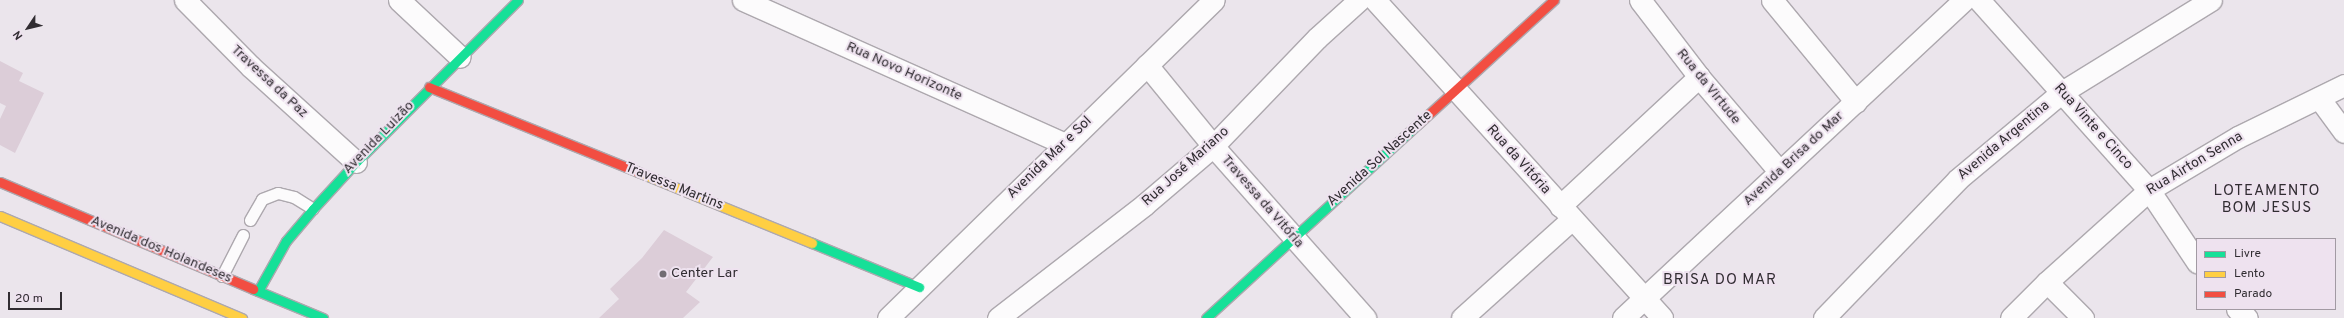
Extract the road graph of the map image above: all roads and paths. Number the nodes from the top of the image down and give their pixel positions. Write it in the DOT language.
graph roads {
  1 [pos="184,0"];
  2 [pos="399,0"];
  3 [pos="518,0"];
  4 [pos="743,0"];
  5 [pos="1213,0"];
  6 [pos="1358,0"];
  7 [pos="1375,0"];
  8 [pos="1554,0"];
  9 [pos="1640,0"];
  10 [pos="1772,0"];
  11 [pos="1964,0"];
  12 [pos="1979,0"];
  13 [pos="2211,0"];
  14 [pos="460,57"];
  15 [pos="1147,65"];
  16 [pos="1699,77"];
  17 [pos="2344,85"];
  18 [pos="429,87"];
  19 [pos="1455,92"];
  20 [pos="2062,92"];
  21 [pos="2319,98"];
  22 [pos="1856,102"];
  23 [pos="2344,132"];
  24 [pos="1064,144"];
  25 [pos="1213,146"];
  26 [pos="356,162"];
  27 [pos="1779,171"];
  28 [pos="0,182"];
  29 [pos="2149,190"];
  30 [pos="313,209"];
  31 [pos="1566,213"];
  32 [pos="0,216"];
  33 [pos="250,220"];
  34 [pos="243,235"];
  35 [pos="1293,238"];
  36 [pos="2196,260"];
  37 [pos="222,276"];
  38 [pos="2047,282"];
  39 [pos="919,287"];
  40 [pos="258,291"];
  41 [pos="1644,299"];
  42 [pos="2238,310"];
  43 [pos="242,318"];
  44 [pos="322,318"];
  45 [pos="888,318"];
  46 [pos="998,318"];
  47 [pos="1206,318"];
  48 [pos="1365,318"];
  49 [pos="1462,318"];
  50 [pos="1623,318"];
  51 [pos="1662,318"];
  52 [pos="1824,318"];
  53 [pos="2011,318"];
  54 [pos="2083,318"];
  55 [pos="2247,318"];
  1 -- 26 [label="street, Travessa da Paz"];
  2 -- 14 [label="street"];
  3 -- 14 [label="main road, Avenida Luizão"];
  4 -- 24 [label="street, Rua Novo Horizonte"];
  5 -- 15 [label="street, Avenida Mar e Sol"];
  6 -- 25 [label="street, Rua José Mariano"];
  7 -- 19 [label="street, Rua da Vitória"];
  8 -- 19 [label="main road, Avenida Sol Nascente"];
  9 -- 16 [label="street, Rua da Virtude"];
  10 -- 22 [label="street"];
  11 -- 22 [label="street, Avenida Brisa do Mar"];
  12 -- 20 [label="street, Rua Vinte e Cinco"];
  13 -- 20 [label="street, Avenida Argentina"];
  14 -- 18 [label="main road, Avenida Luizão"];
  15 -- 24 [label="street, Avenida Mar e Sol"];
  15 -- 25 [label="street, Travessa da Vitória"];
  16 -- 27 [label="street, Rua da Virtude"];
  16 -- 31 [label="street"];
  17 -- 21 [label="street, Rua Airton Senna"];
  18 -- 26 [label="main road, Avenida Luizão"];
  18 -- 39 [label="main road, Travessa Martins"];
  19 -- 31 [label="street, Rua da Vitória"];
  19 -- 35 [label="main road, Avenida Sol Nascente"];
  20 -- 29 [label="street, Rua Vinte e Cinco"];
  20 -- 52 [label="street, Avenida Argentina"];
  21 -- 23 [label="street"];
  21 -- 29 [label="street, Rua Airton Senna"];
  22 -- 27 [label="street, Avenida Brisa do Mar"];
  24 -- 39 [label="street, Avenida Mar e Sol"];
  25 -- 35 [label="street, Travessa da Vitória"];
  25 -- 46 [label="street, Rua José Mariano"];
  26 -- 30 [label="main road, Avenida Luizão"];
  27 -- 41 [label="street, Avenida Brisa do Mar"];
  28 -- 37 [label="main road, Avenida dos Holandeses"];
  29 -- 36 [label="street, Rua Vinte e Cinco"];
  29 -- 38 [label="street, Rua Airton Senna"];
  30 -- 33 [label="lane"];
  30 -- 40 [label="main road, Avenida Luizão"];
  31 -- 41 [label="street, Rua da Vitória"];
  31 -- 49 [label="street"];
  32 -- 43 [label="main road"];
  34 -- 37 [label="lane"];
  35 -- 47 [label="main road, Avenida Sol Nascente"];
  35 -- 48 [label="street, Travessa da Vitória"];
  37 -- 40 [label="main road, Avenida dos Holandeses"];
  38 -- 53 [label="street, Rua Airton Senna"];
  38 -- 54 [label="street"];
  39 -- 45 [label="street, Avenida Mar e Sol"];
  40 -- 44 [label="main road, Avenida dos Holandeses"];
  41 -- 50 [label="street, Avenida Brisa do Mar"];
  41 -- 51 [label="street, Rua da Vitória"];
  42 -- 55 [label="street"];
}
